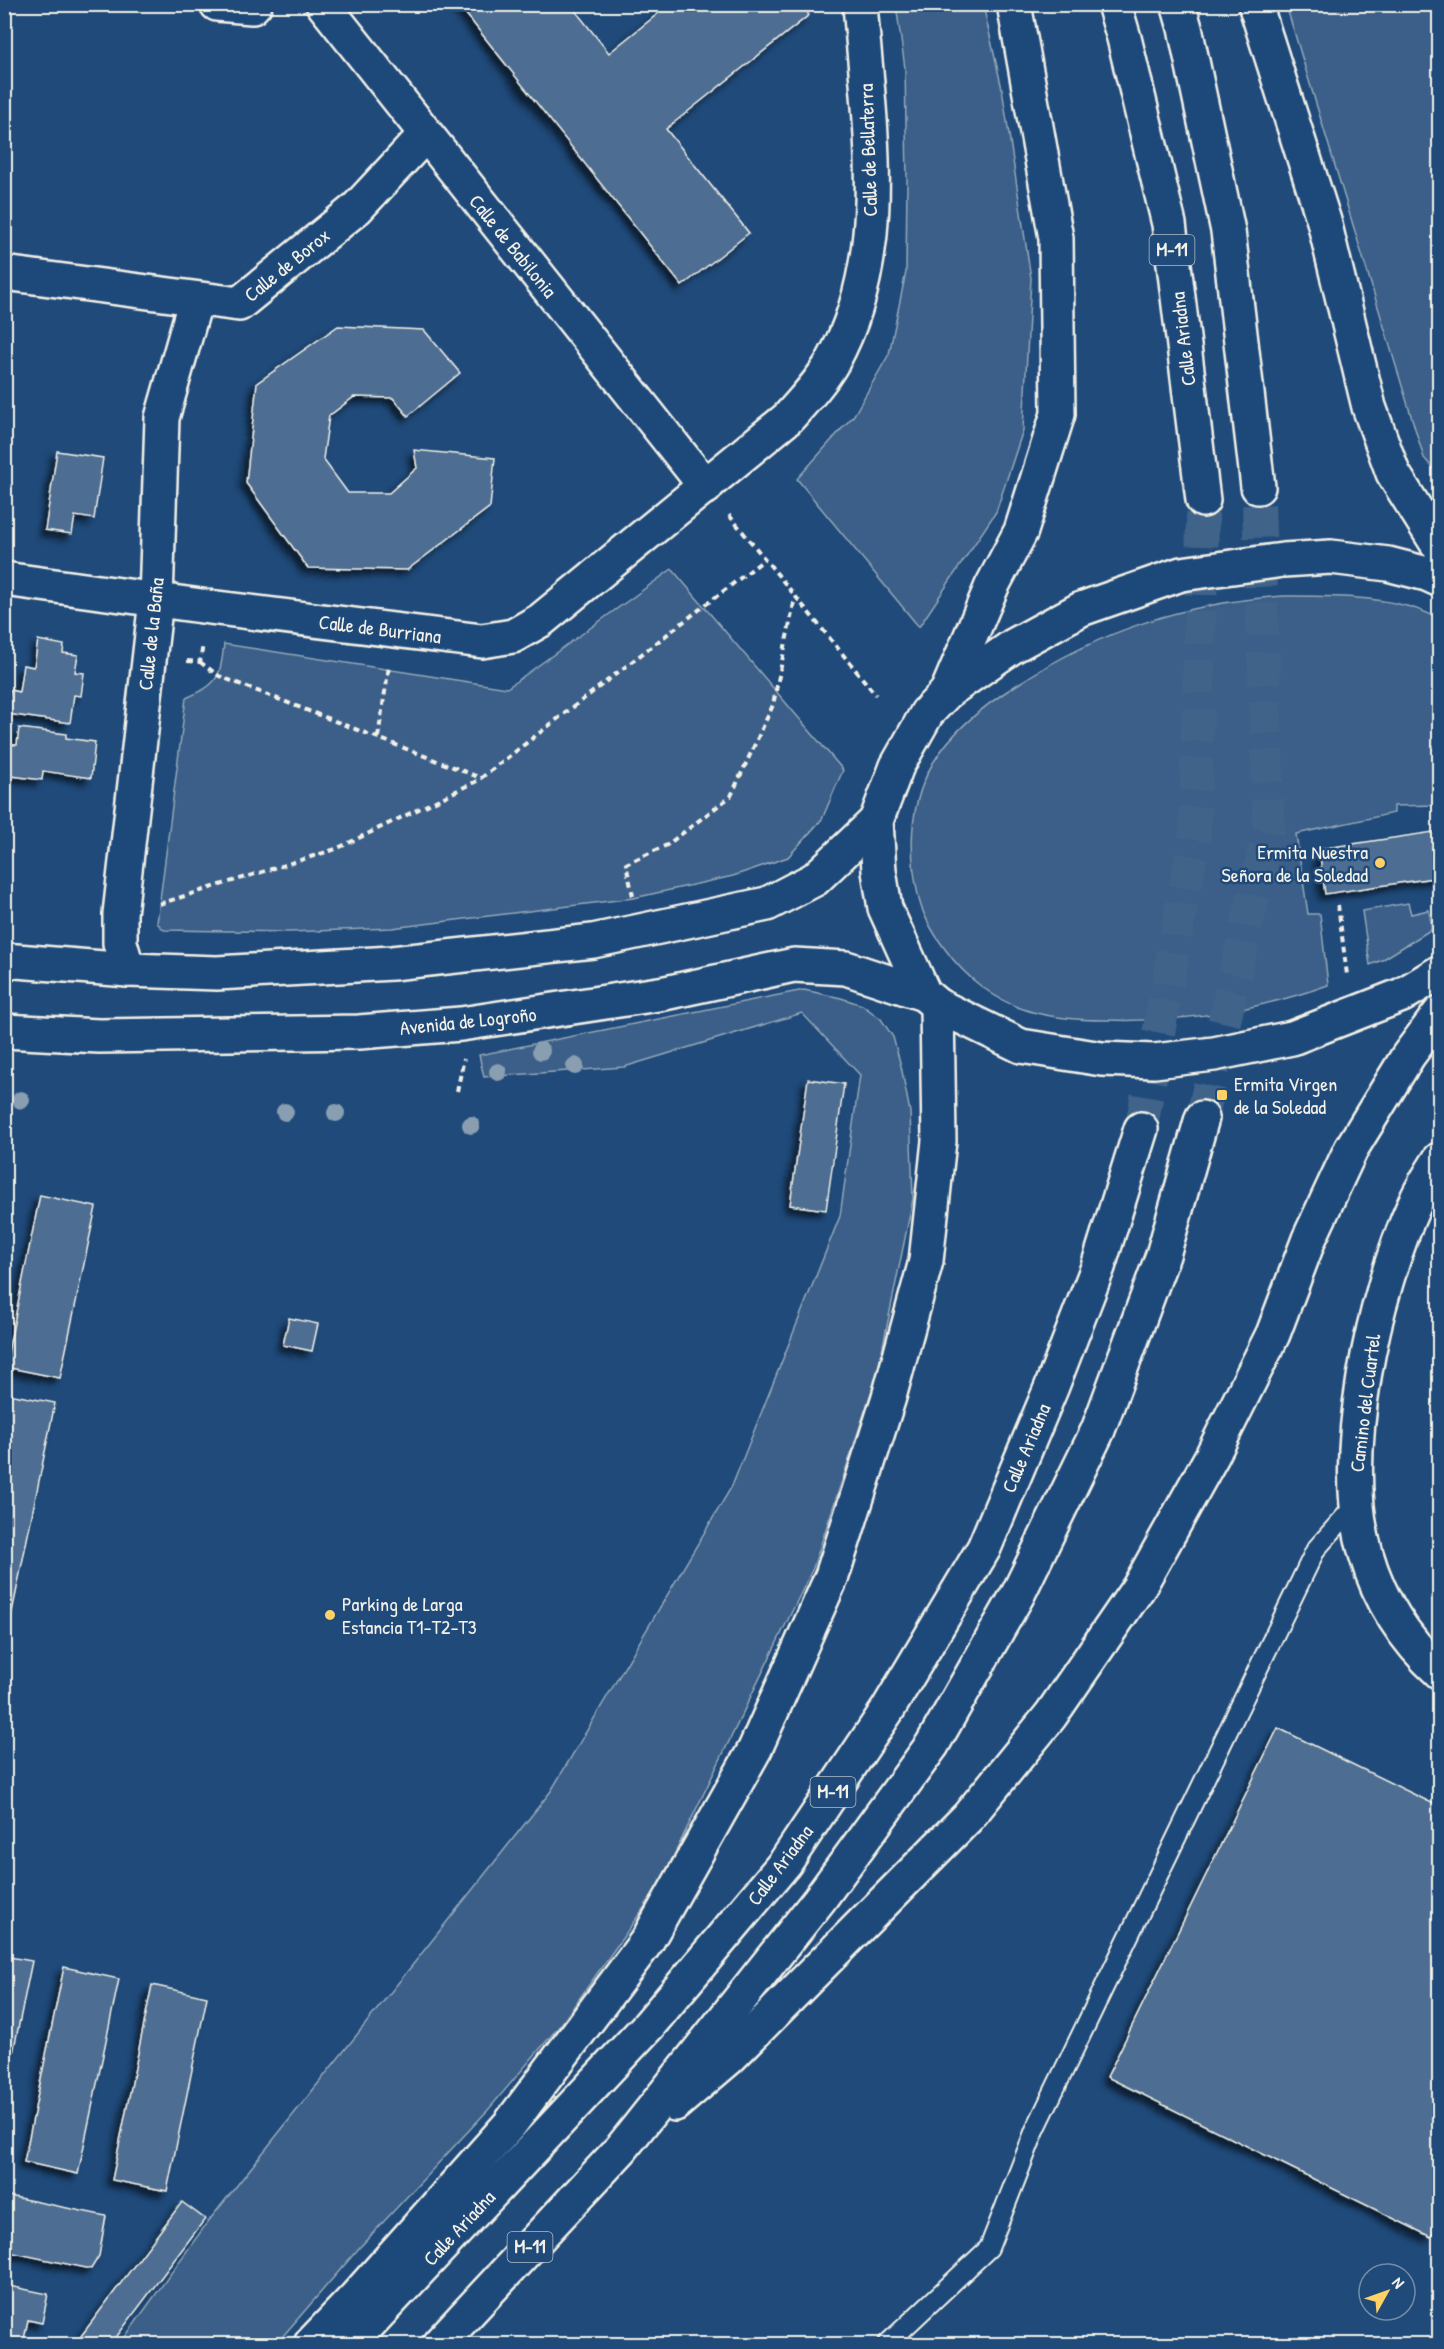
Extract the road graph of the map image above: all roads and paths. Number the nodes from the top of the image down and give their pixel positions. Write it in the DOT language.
graph roads {
  1 [pos="217,4"];
  2 [pos="255,4"];
  3 [pos="323,4"];
  4 [pos="860,4"];
  5 [pos="1014,4"];
  6 [pos="1114,4"];
  7 [pos="1178,4"];
  8 [pos="1255,4"];
  9 [pos="425,135"];
  10 [pos="4,273"];
  11 [pos="196,299"];
  12 [pos="706,487"];
  13 [pos="1258,487"];
  14 [pos="1203,501"];
  15 [pos="1440,548"];
  16 [pos="765,559"];
  17 [pos="4,579"];
  18 [pos="1440,580"];
  19 [pos="797,599"];
  20 [pos="156,600"];
  21 [pos="394,631"];
  22 [pos="204,642"];
  23 [pos="183,660"];
  24 [pos="200,662"];
  25 [pos="947,692"];
  26 [pos="876,695"];
  27 [pos="378,736"];
  28 [pos="481,778"];
  29 [pos="876,821"];
  30 [pos="635,903"];
  31 [pos="1338,905"];
  32 [pos="154,909"];
  33 [pos="4,960"];
  34 [pos="128,970"];
  35 [pos="1440,972"];
  36 [pos="1347,975"];
  37 [pos="930,999"];
  38 [pos="1440,1013"];
  39 [pos="4,1031"];
  40 [pos="464,1058"];
  41 [pos="457,1091"];
  42 [pos="1202,1118"];
  43 [pos="1141,1129"];
  44 [pos="1440,1159"];
  45 [pos="1356,1503"];
  46 [pos="1440,1672"];
  47 [pos="621,2149"];
  48 [pos="311,2344"];
  49 [pos="350,2344"];
  50 [pos="439,2344"];
  51 [pos="887,2344"];
  1 -- 2 [label="main road"];
  3 -- 9 [label="main road, Calle de Babilonia"];
  4 -- 12 [label="main road, Calle de Bellaterra"];
  5 -- 25 [label="main road"];
  6 -- 14 [label="main road, Calle Ariadna / M-11"];
  7 -- 13 [label="main road"];
  8 -- 15 [label="main road"];
  9 -- 11 [label="main road, Calle de Borox"];
  9 -- 12 [label="main road, Calle de Babilonia"];
  10 -- 11 [label="main road, Calle de Borox"];
  11 -- 20 [label="main road, Calle de la Baña"];
  12 -- 16 [label="path"];
  12 -- 21 [label="main road, Calle de Burriana"];
  16 -- 19 [label="path"];
  16 -- 28 [label="path"];
  17 -- 20 [label="main road, Calle de Burriana"];
  18 -- 25 [label="main road"];
  19 -- 26 [label="path"];
  19 -- 30 [label="path"];
  20 -- 21 [label="main road, Calle de Burriana"];
  20 -- 34 [label="main road, Calle de la Baña"];
  21 -- 27 [label="path"];
  22 -- 24 [label="path"];
  23 -- 24 [label="path"];
  24 -- 27 [label="path"];
  25 -- 29 [label="main road"];
  27 -- 28 [label="path"];
  28 -- 32 [label="path"];
  29 -- 34 [label="main road"];
  29 -- 37 [label="main road"];
  31 -- 36 [label="path"];
  33 -- 34 [label="main road"];
  35 -- 37 [label="main road, Avenida de Logroño"];
  37 -- 39 [label="main road, Avenida de Logroño"];
  37 -- 48 [label="main road"];
  38 -- 47 [label="main road"];
  40 -- 41 [label="path"];
  42 -- 47 [label="main road, M-11"];
  43 -- 49 [label="main road, Calle Ariadna / M-11"];
  44 -- 45 [label="main road, Camino del Cuartel"];
  45 -- 46 [label="main road, Camino del Cuartel"];
  45 -- 51 [label="lane"];
  47 -- 50 [label="main road, M-11"];
}
